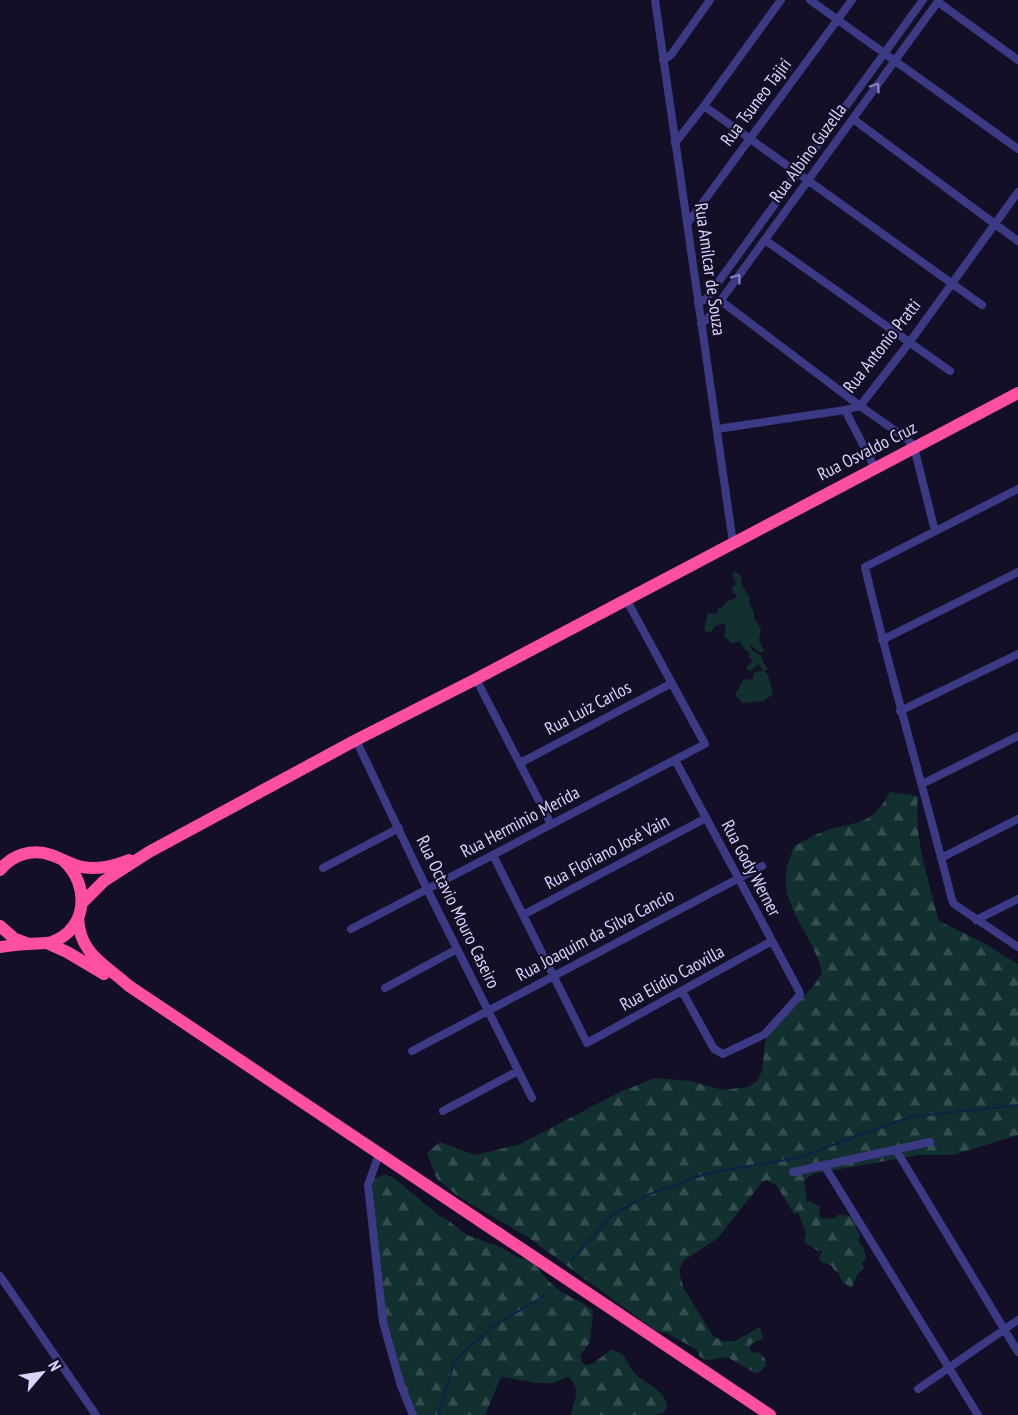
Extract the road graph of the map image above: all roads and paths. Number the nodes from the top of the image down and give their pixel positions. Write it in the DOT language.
graph roads {
  1 [pos="655,0"];
  2 [pos="710,0"];
  3 [pos="781,0"];
  4 [pos="810,0"];
  5 [pos="852,0"];
  6 [pos="923,0"];
  7 [pos="939,1"];
  8 [pos="838,20"];
  9 [pos="885,54"];
  10 [pos="663,60"];
  11 [pos="1018,60"];
  12 [pos="895,61"];
  13 [pos="704,106"];
  14 [pos="853,119"];
  15 [pos="750,138"];
  16 [pos="675,143"];
  17 [pos="1018,149"];
  18 [pos="798,174"];
  19 [pos="808,181"];
  20 [pos="1018,192"];
  21 [pos="687,224"];
  22 [pos="995,224"];
  23 [pos="765,240"];
  24 [pos="1018,241"];
  25 [pos="952,283"];
  26 [pos="721,301"];
  27 [pos="698,303"];
  28 [pos="982,305"];
  29 [pos="701,324"];
  30 [pos="909,343"];
  31 [pos="950,371"];
  32 [pos="1018,393"];
  33 [pos="860,406"];
  34 [pos="845,410"];
  35 [pos="717,429"];
  36 [pos="914,447"];
  37 [pos="875,468"];
  38 [pos="1018,489"];
  39 [pos="935,531"];
  40 [pos="733,543"];
  41 [pos="1018,572"];
  42 [pos="627,599"];
  43 [pos="882,640"];
  44 [pos="1018,654"];
  45 [pos="476,679"];
  46 [pos="672,683"];
  47 [pos="900,711"];
  48 [pos="1018,736"];
  49 [pos="356,740"];
  50 [pos="675,760"];
  51 [pos="520,763"];
  52 [pos="922,784"];
  53 [pos="706,818"];
  54 [pos="1018,819"];
  55 [pos="551,824"];
  56 [pos="399,828"];
  57 [pos="149,852"];
  58 [pos="493,855"];
  59 [pos="941,858"];
  60 [pos="62,860"];
  61 [pos="762,866"];
  62 [pos="323,868"];
  63 [pos="0,870"];
  64 [pos="738,878"];
  65 [pos="427,889"];
  66 [pos="1018,899"];
  67 [pos="82,903"];
  68 [pos="524,915"];
  69 [pos="78,918"];
  70 [pos="976,920"];
  71 [pos="0,926"];
  72 [pos="351,929"];
  73 [pos="772,941"];
  74 [pos="47,943"];
  75 [pos="27,944"];
  76 [pos="0,947"];
  77 [pos="1018,947"];
  78 [pos="457,949"];
  79 [pos="554,976"];
  80 [pos="129,986"];
  81 [pos="385,988"];
  82 [pos="682,991"];
  83 [pos="488,1011"];
  84 [pos="412,1051"];
  85 [pos="518,1071"];
  86 [pos="532,1098"];
  87 [pos="443,1111"];
  88 [pos="930,1142"];
  89 [pos="896,1150"];
  90 [pos="379,1154"];
  91 [pos="824,1165"];
  92 [pos="793,1172"];
  93 [pos="0,1276"];
  94 [pos="1018,1320"];
  95 [pos="1005,1329"];
  96 [pos="1018,1352"];
  97 [pos="949,1368"];
  98 [pos="918,1389"];
  99 [pos="96,1415"];
  100 [pos="413,1415"];
  101 [pos="770,1415"];
  102 [pos="978,1415"];
  1 -- 10 [label="street, Rua Amílcar de Souza"];
  2 -- 10 [label="street"];
  3 -- 13 [label="street"];
  4 -- 8 [label="street"];
  5 -- 8 [label="street, Rua Tsuneo Tajiri"];
  6 -- 9 [label="street, Rua Albino Guzella"];
  7 -- 11 [label="street"];
  7 -- 12 [label="street, Rua Albino Guzella"];
  8 -- 9 [label="street"];
  8 -- 15 [label="street, Rua Tsuneo Tajiri"];
  9 -- 12 [label="street"];
  9 -- 18 [label="street, Rua Albino Guzella"];
  10 -- 16 [label="street, Rua Amílcar de Souza"];
  14 -- 12 [label="street, Rua Albino Guzella, one-way"];
  12 -- 17 [label="street"];
  13 -- 15 [label="street"];
  13 -- 16 [label="street"];
  14 -- 19 [label="street, Rua Albino Guzella"];
  14 -- 22 [label="street"];
  15 -- 18 [label="street"];
  15 -- 21 [label="street, Rua Tsuneo Tajiri"];
  16 -- 21 [label="street, Rua Amílcar de Souza"];
  18 -- 19 [label="street"];
  18 -- 27 [label="street, Rua Albino Guzella"];
  19 -- 23 [label="street, Rua Albino Guzella"];
  19 -- 25 [label="street"];
  20 -- 22 [label="street, Rua Antonio Pratti"];
  21 -- 27 [label="street, Rua Amílcar de Souza"];
  22 -- 24 [label="street"];
  22 -- 25 [label="street, Rua Antonio Pratti"];
  26 -- 23 [label="street, Rua Albino Guzella, one-way"];
  23 -- 30 [label="street"];
  25 -- 28 [label="street"];
  25 -- 30 [label="street, Rua Antonio Pratti"];
  26 -- 29 [label="street, Rua Albino Guzella"];
  26 -- 33 [label="street"];
  27 -- 29 [label="street, Rua Amílcar de Souza"];
  29 -- 35 [label="street, Rua Amílcar de Souza"];
  30 -- 31 [label="street"];
  30 -- 33 [label="street, Rua Antonio Pratti"];
  32 -- 36 [label="highway, Rua Osvaldo Cruz"];
  33 -- 34 [label="street, Rua Antonio Pratti"];
  33 -- 36 [label="street"];
  34 -- 35 [label="street, Rua Antonio Pratti"];
  34 -- 37 [label="street"];
  35 -- 40 [label="street, Rua Amílcar de Souza"];
  36 -- 37 [label="highway, Rua Osvaldo Cruz"];
  36 -- 39 [label="street"];
  37 -- 40 [label="highway, Rua Osvaldo Cruz"];
  38 -- 39 [label="street"];
  39 -- 43 [label="street"];
  40 -- 42 [label="highway, Rua Osvaldo Cruz"];
  41 -- 43 [label="street"];
  42 -- 45 [label="highway, Rua Osvaldo Cruz"];
  42 -- 46 [label="street"];
  43 -- 47 [label="street"];
  44 -- 47 [label="street"];
  45 -- 49 [label="highway, Rua Osvaldo Cruz"];
  45 -- 51 [label="street"];
  46 -- 50 [label="street, Rua Herminio Merida"];
  46 -- 51 [label="street, Rua Luiz Carlos"];
  47 -- 52 [label="street"];
  48 -- 52 [label="street"];
  49 -- 56 [label="street, Rua Octavio Mouro Caseiro"];
  49 -- 57 [label="highway, Rua Osvaldo Cruz"];
  50 -- 53 [label="street, Rua Gody Werner"];
  50 -- 55 [label="street, Rua Herminio Merida"];
  51 -- 55 [label="street"];
  52 -- 59 [label="street"];
  53 -- 64 [label="street, Rua Gody Werner"];
  53 -- 68 [label="street, Rua Floriano José Vain"];
  54 -- 59 [label="street"];
  55 -- 58 [label="street, Rua Herminio Merida"];
  56 -- 62 [label="street"];
  56 -- 65 [label="street, Rua Octavio Mouro Caseiro"];
  57 -- 60 [label="highway"];
  57 -- 67 [label="highway"];
  58 -- 65 [label="street, Rua Herminio Merida"];
  58 -- 68 [label="street"];
  59 -- 70 [label="street"];
  60 -- 63 [label="highway"];
  60 -- 67 [label="highway"];
  61 -- 64 [label="street, Rua Joaquim da Silva Cancio"];
  64 -- 73 [label="street, Rua Gody Werner"];
  64 -- 79 [label="street, Rua Joaquim da Silva Cancio"];
  65 -- 72 [label="street, Rua Herminio Merida"];
  65 -- 78 [label="street, Rua Octavio Mouro Caseiro"];
  66 -- 70 [label="street"];
  67 -- 69 [label="highway"];
  68 -- 79 [label="street"];
  69 -- 74 [label="highway"];
  69 -- 80 [label="highway"];
  70 -- 77 [label="street"];
  71 -- 75 [label="highway"];
  73 -- 82 [label="street, Rua Elidio Caovilla"];
  73 -- 82 [label="street, Rua Gody Werner"];
  74 -- 75 [label="highway"];
  74 -- 80 [label="highway"];
  75 -- 76 [label="highway"];
  78 -- 81 [label="street"];
  78 -- 83 [label="street, Rua Octavio Mouro Caseiro"];
  79 -- 82 [label="street, Rua Elidio Caovilla"];
  79 -- 83 [label="street, Rua Joaquim da Silva Cancio"];
  80 -- 90 [label="highway"];
  83 -- 84 [label="street, Rua Joaquim da Silva Cancio"];
  83 -- 85 [label="street, Rua Octavio Mouro Caseiro"];
  85 -- 86 [label="street, Rua Octavio Mouro Caseiro"];
  85 -- 87 [label="street"];
  88 -- 89 [label="street"];
  89 -- 91 [label="street"];
  89 -- 95 [label="street"];
  90 -- 100 [label="street"];
  90 -- 101 [label="highway"];
  91 -- 92 [label="street"];
  91 -- 97 [label="street"];
  93 -- 99 [label="street"];
  94 -- 95 [label="street"];
  95 -- 96 [label="street"];
  95 -- 97 [label="street"];
  97 -- 98 [label="street"];
  97 -- 102 [label="street"];
}
